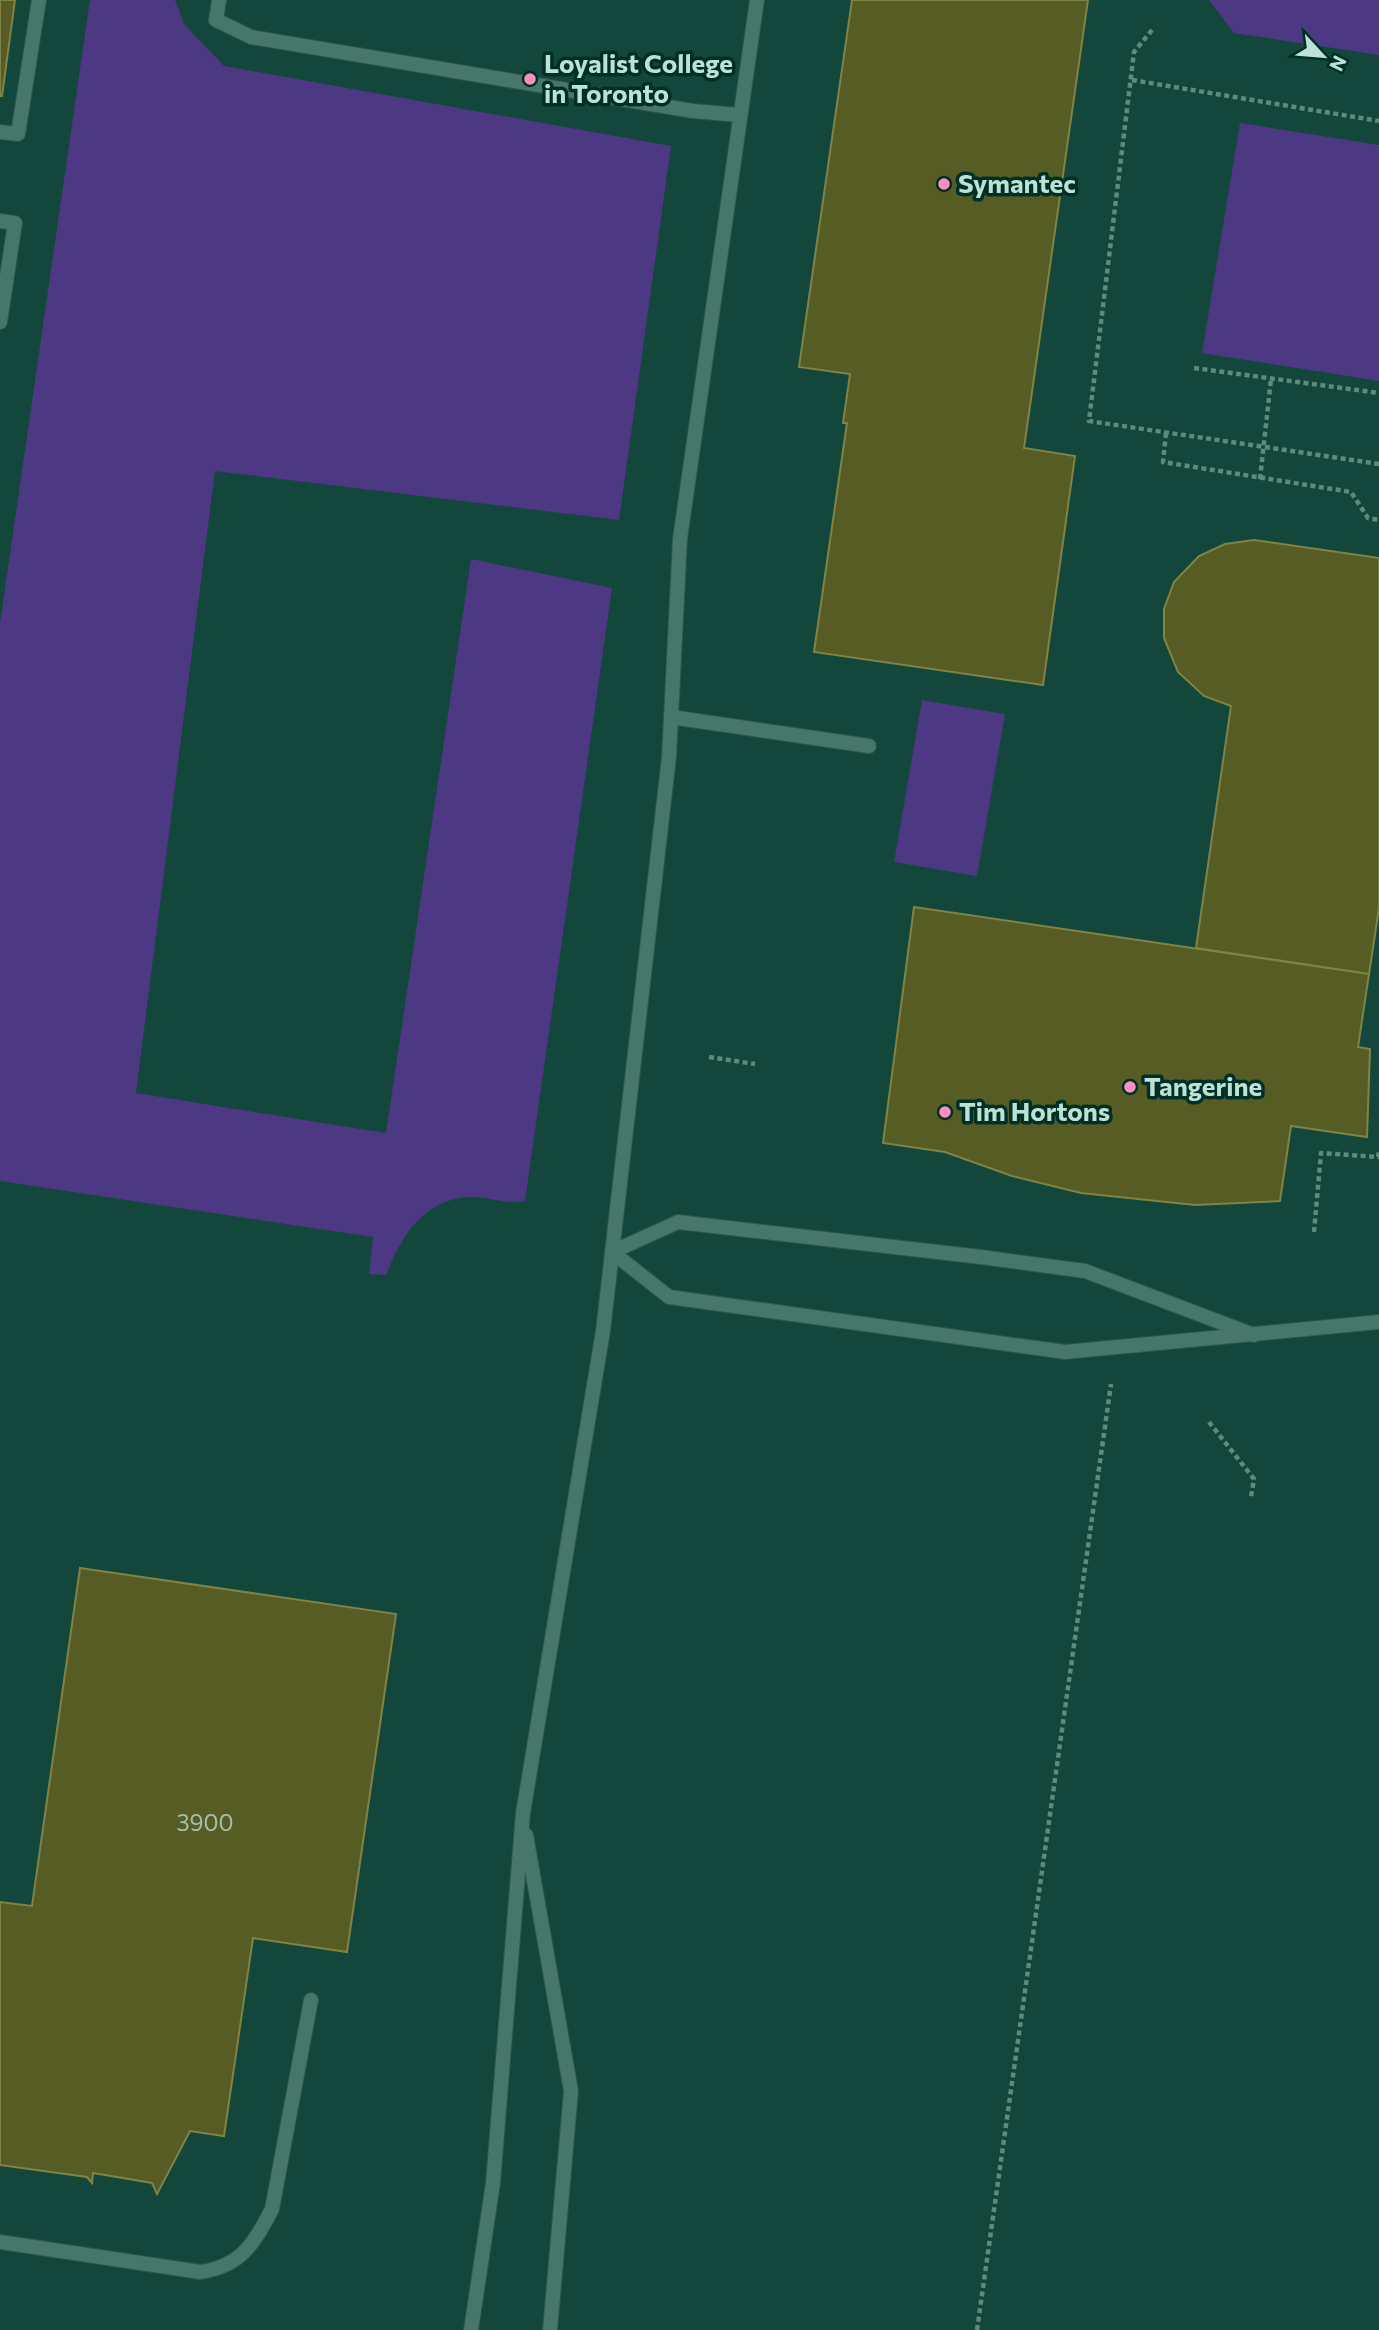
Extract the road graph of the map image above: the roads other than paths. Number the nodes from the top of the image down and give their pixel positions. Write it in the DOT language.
graph roads {
  1 [pos="39,0"];
  2 [pos="219,0"];
  3 [pos="757,0"];
  4 [pos="739,115"];
  5 [pos="0,132"];
  6 [pos="0,221"];
  7 [pos="0,322"];
  8 [pos="671,717"];
  9 [pos="869,746"];
  10 [pos="612,1252"];
  11 [pos="1379,1322"];
  12 [pos="1254,1335"];
  13 [pos="523,1813"];
  14 [pos="311,2000"];
  15 [pos="0,2242"];
  16 [pos="471,2330"];
  17 [pos="550,2330"];
  1 -- 5 [label="street"];
  2 -- 4 [label="street"];
  3 -- 4 [label="street"];
  4 -- 8 [label="street"];
  6 -- 7 [label="street"];
  8 -- 9 [label="street"];
  8 -- 10 [label="street"];
  10 -- 12 [label="street"];
  10 -- 12 [label="street"];
  10 -- 13 [label="street"];
  11 -- 12 [label="street"];
  13 -- 16 [label="street"];
  13 -- 17 [label="street"];
  14 -- 15 [label="street"];
}
